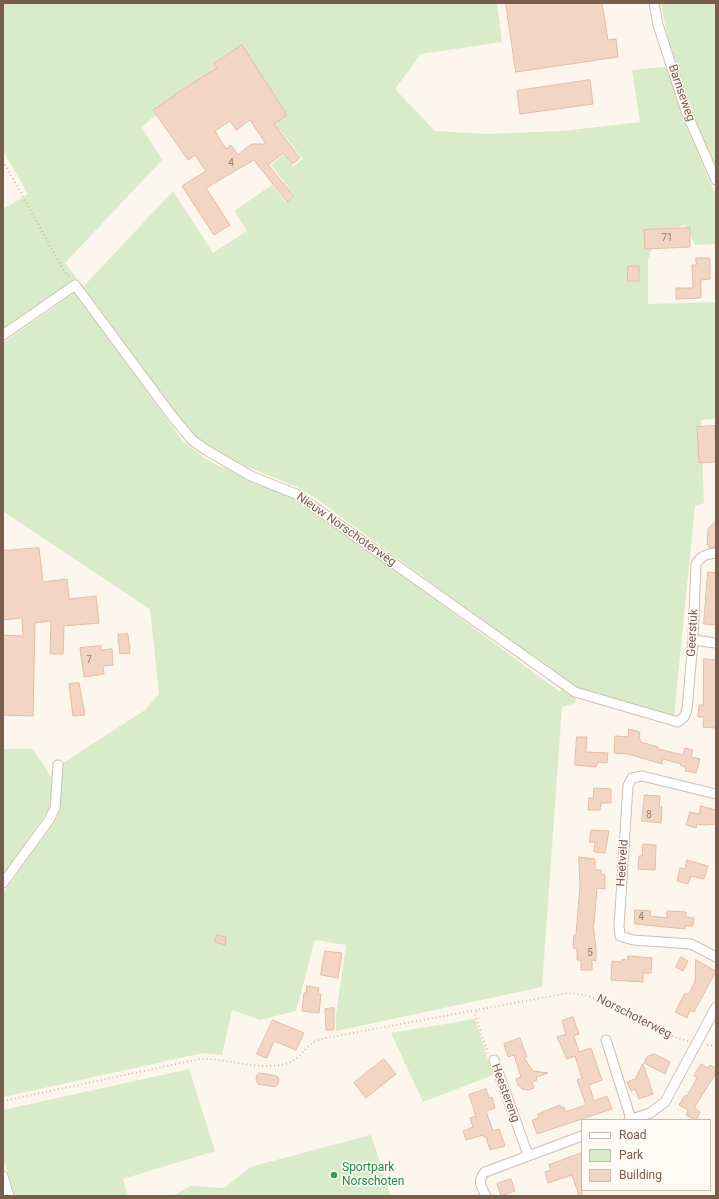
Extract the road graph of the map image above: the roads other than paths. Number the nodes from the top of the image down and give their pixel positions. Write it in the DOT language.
graph roads {
  1 [pos="654,3"];
  2 [pos="716,180"];
  3 [pos="3,335"];
  4 [pos="716,553"];
  5 [pos="693,640"];
  6 [pos="716,643"];
  7 [pos="678,722"];
  8 [pos="58,765"];
  9 [pos="716,794"];
  10 [pos="3,884"];
  11 [pos="716,957"];
  12 [pos="716,1007"];
  13 [pos="606,1040"];
  14 [pos="494,1060"];
  15 [pos="630,1119"];
  16 [pos="633,1119"];
  17 [pos="581,1136"];
  18 [pos="528,1155"];
  19 [pos="3,1176"];
  20 [pos="9,1196"];
  21 [pos="486,1196"];
  1 -- 2 [label="street, Barnseweg"];
  3 -- 7 [label="street, Nieuw Norschoterweg"];
  4 -- 5 [label="street, Geerstuk"];
  5 -- 6 [label="street"];
  5 -- 7 [label="street, Geerstuk"];
  8 -- 10 [label="street"];
  9 -- 11 [label="street, Heetveld"];
  12 -- 16 [label="street"];
  13 -- 15 [label="street"];
  14 -- 18 [label="street, Heestereng"];
  17 -- 18 [label="street"];
  18 -- 21 [label="street"];
  19 -- 20 [label="street"];
}
